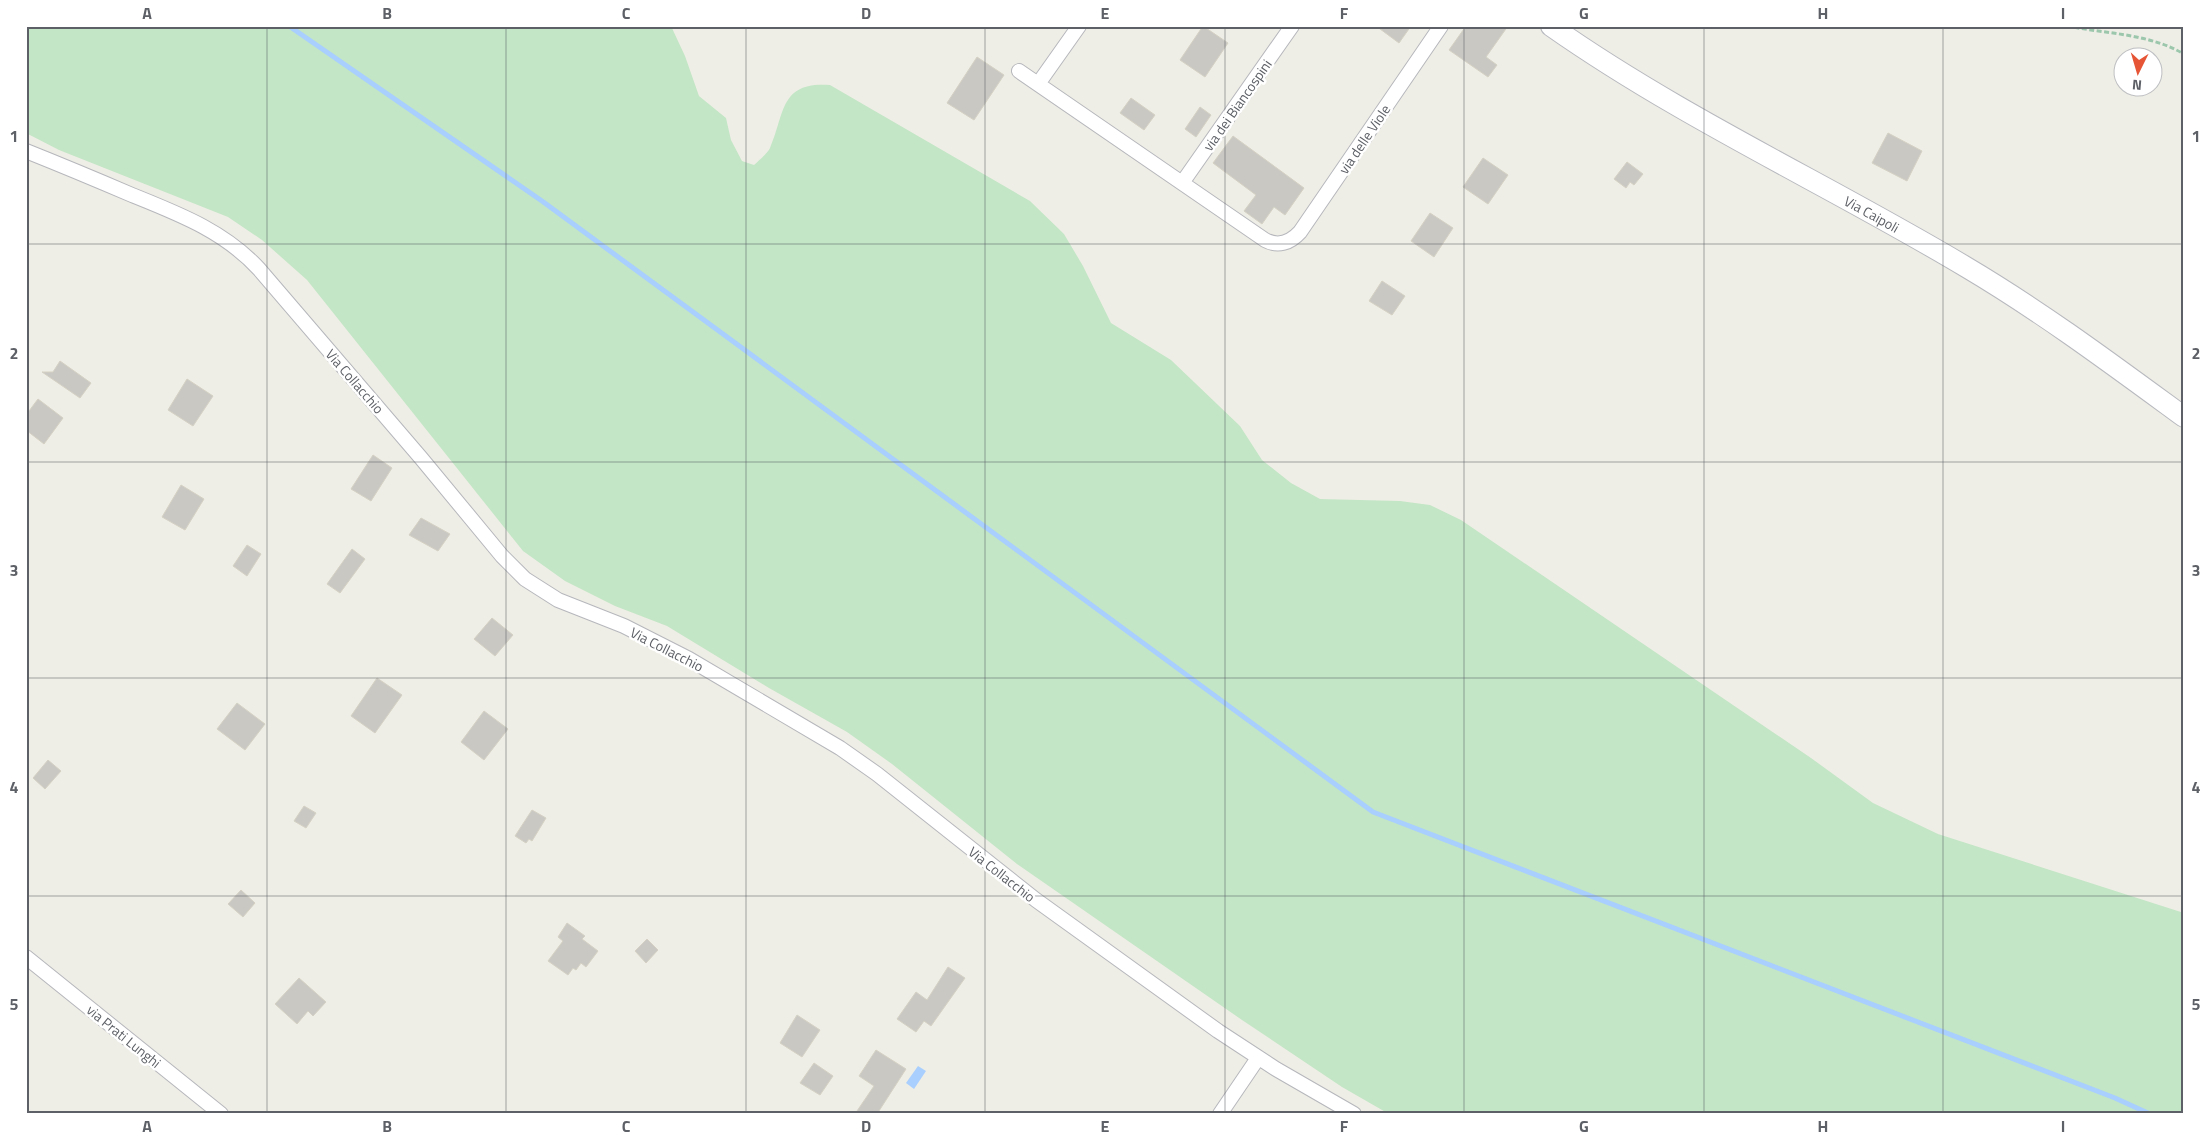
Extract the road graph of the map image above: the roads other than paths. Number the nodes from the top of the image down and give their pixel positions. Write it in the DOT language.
graph roads {
  1 [pos="1079,26"];
  2 [pos="1292,26"];
  3 [pos="1441,26"];
  4 [pos="1551,26"];
  5 [pos="1019,71"];
  6 [pos="1038,84"];
  7 [pos="26,151"];
  8 [pos="1182,183"];
  9 [pos="2184,417"];
  10 [pos="26,957"];
  11 [pos="1258,1058"];
  12 [pos="221,1114"];
  13 [pos="1220,1114"];
  14 [pos="1354,1114"];
  1 -- 6 [label="street"];
  2 -- 8 [label="street, via dei Biancospini"];
  3 -- 8 [label="street, via delle Viole"];
  4 -- 9 [label="street, Via Caipoli"];
  5 -- 6 [label="street"];
  6 -- 8 [label="street"];
  7 -- 11 [label="street, Via Collacchio"];
  10 -- 12 [label="street, via Prati Lunghi"];
  11 -- 13 [label="street"];
  11 -- 14 [label="street, Via Collacchio"];
}
